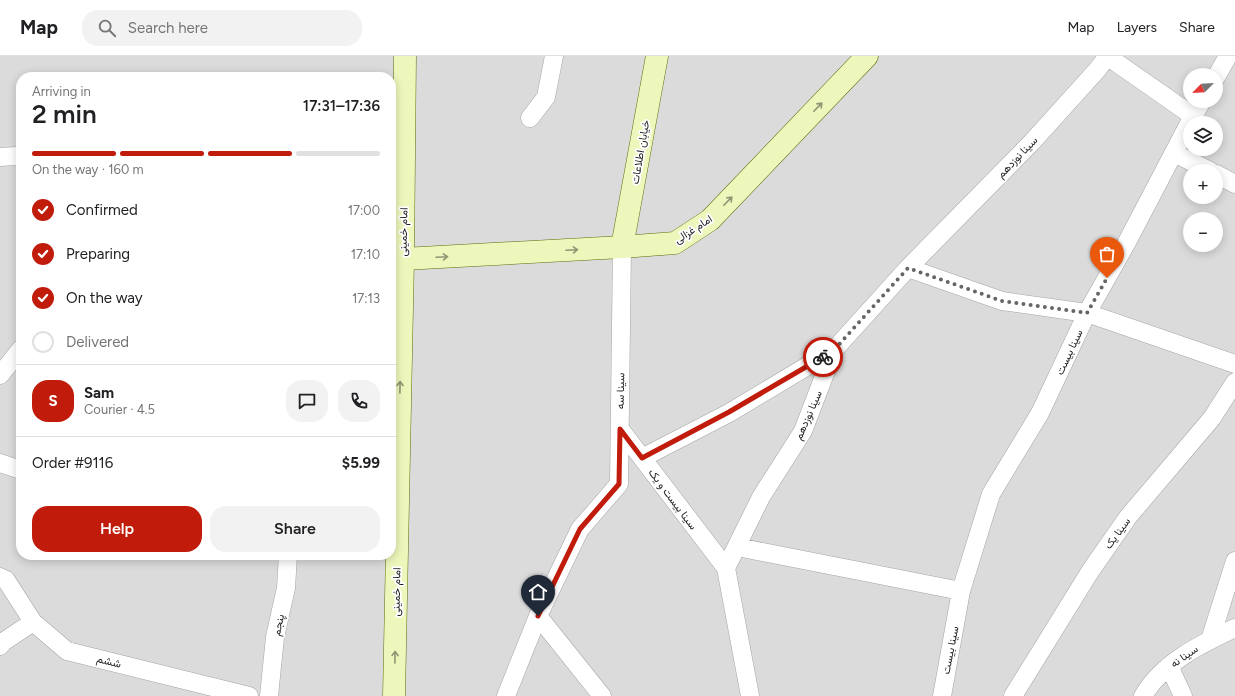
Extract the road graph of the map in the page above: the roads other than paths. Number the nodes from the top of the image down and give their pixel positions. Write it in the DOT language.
graph roads {
  1 [pos="405,56"];
  2 [pos="554,56"];
  3 [pos="657,56"];
  4 [pos="867,56"];
  5 [pos="1108,56"];
  6 [pos="1228,56"];
  7 [pos="1221,68"];
  8 [pos="1183,99"];
  9 [pos="1198,108"];
  10 [pos="530,118"];
  11 [pos="1174,153"];
  12 [pos="16,156"];
  13 [pos="0,157"];
  14 [pos="1196,164"];
  15 [pos="1223,177"];
  16 [pos="1235,183"];
  17 [pos="622,247"];
  18 [pos="397,259"];
  19 [pos="908,268"];
  20 [pos="1087,313"];
  21 [pos="396,341"];
  22 [pos="834,350"];
  23 [pos="16,355"];
  24 [pos="1235,364"];
  25 [pos="0,375"];
  26 [pos="1235,382"];
  27 [pos="620,429"];
  28 [pos="642,458"];
  29 [pos="0,463"];
  30 [pos="16,468"];
  31 [pos="737,547"];
  32 [pos="288,560"];
  33 [pos="394,560"];
  34 [pos="1235,561"];
  35 [pos="726,568"];
  36 [pos="0,577"];
  37 [pos="961,591"];
  38 [pos="538,616"];
  39 [pos="33,622"];
  40 [pos="1235,628"];
  41 [pos="1210,640"];
  42 [pos="0,646"];
  43 [pos="1169,666"];
  44 [pos="249,696"];
  45 [pos="269,696"];
  46 [pos="394,696"];
  47 [pos="506,696"];
  48 [pos="602,696"];
  49 [pos="750,696"];
  50 [pos="942,696"];
  51 [pos="1013,696"];
  52 [pos="1143,696"];
  53 [pos="1184,696"];
  1 -- 18 [label="street, امام خمینی"];
  2 -- 10 [label="street"];
  3 -- 17 [label="street, خیابان اطلاعات"];
  17 -- 4 [label="street, امام غزالی, one-way"];
  5 -- 8 [label="street, سینا بیست"];
  5 -- 19 [label="street, سینا نوزدهم"];
  6 -- 7 [label="street"];
  9 -- 11 [label="street, سینا بیست"];
  11 -- 14 [label="street"];
  11 -- 20 [label="street, سینا بیست"];
  12 -- 13 [label="street"];
  15 -- 16 [label="street"];
  18 -- 17 [label="street, امام غزالی, one-way"];
  17 -- 27 [label="street, سینا سه"];
  21 -- 18 [label="street, امام خمینی, one-way"];
  19 -- 20 [label="street"];
  19 -- 22 [label="street, سینا نوزدهم"];
  20 -- 24 [label="street"];
  20 -- 37 [label="street, سینا بیست"];
  22 -- 28 [label="street"];
  22 -- 31 [label="street, سینا نوزدهم"];
  23 -- 25 [label="street"];
  26 -- 51 [label="street, سینا یک"];
  27 -- 28 [label="street, سینا بیست و یک"];
  27 -- 38 [label="street, سینا سه"];
  28 -- 35 [label="street, سینا بیست و یک"];
  29 -- 30 [label="street"];
  31 -- 35 [label="street, سینا نوزدهم"];
  31 -- 37 [label="street"];
  32 -- 45 [label="street, پنجم"];
  46 -- 33 [label="street, امام خمینی, one-way"];
  34 -- 41 [label="street"];
  35 -- 49 [label="street"];
  36 -- 39 [label="street, ششم"];
  37 -- 50 [label="street, سینا بیست"];
  38 -- 47 [label="street, سینا سه"];
  38 -- 48 [label="street"];
  39 -- 42 [label="street"];
  39 -- 44 [label="street, ششم"];
  40 -- 41 [label="street, سینا نه"];
  41 -- 43 [label="street, سینا نه"];
  43 -- 52 [label="street, سینا نه"];
  43 -- 53 [label="street"];
}
